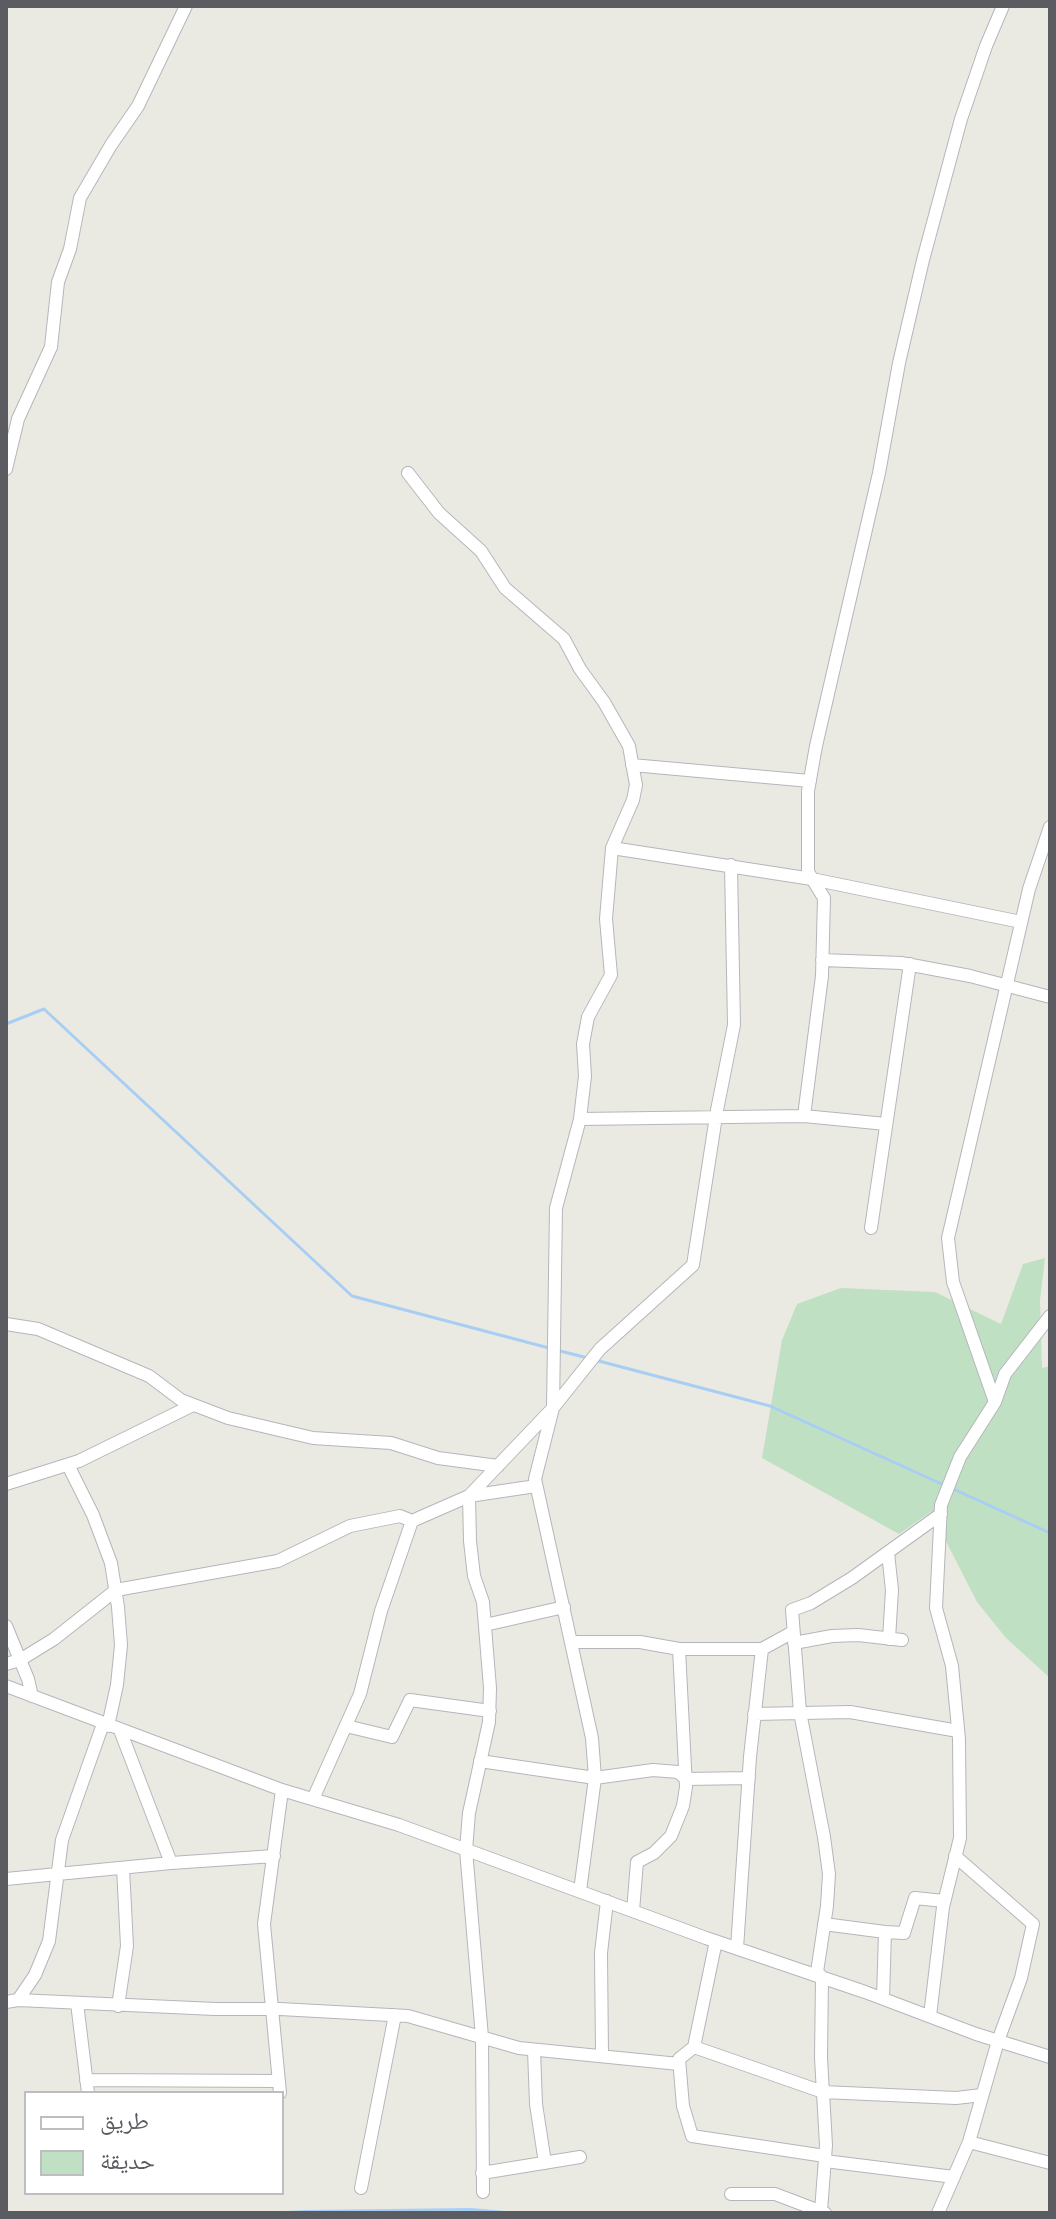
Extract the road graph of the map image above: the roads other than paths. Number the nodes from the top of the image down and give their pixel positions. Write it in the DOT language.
graph roads {
  1 [pos="186,6"];
  2 [pos="1003,6"];
  3 [pos="6,469"];
  4 [pos="408,473"];
  5 [pos="632,765"];
  6 [pos="810,781"];
  7 [pos="1049,831"];
  8 [pos="612,848"];
  9 [pos="731,865"];
  10 [pos="812,879"];
  11 [pos="1021,922"];
  12 [pos="822,960"];
  13 [pos="910,964"];
  14 [pos="1006,986"];
  15 [pos="1050,997"];
  16 [pos="716,1116"];
  17 [pos="804,1116"];
  18 [pos="580,1119"];
  19 [pos="886,1124"];
  20 [pos="871,1228"];
  21 [pos="1050,1316"];
  22 [pos="6,1324"];
  23 [pos="995,1402"];
  24 [pos="193,1405"];
  25 [pos="553,1408"];
  26 [pos="68,1465"];
  27 [pos="498,1466"];
  28 [pos="6,1484"];
  29 [pos="536,1486"];
  30 [pos="469,1496"];
  31 [pos="941,1514"];
  32 [pos="412,1521"];
  33 [pos="888,1553"];
  34 [pos="116,1590"];
  35 [pos="564,1607"];
  36 [pos="485,1625"];
  37 [pos="6,1626"];
  38 [pos="794,1637"];
  39 [pos="572,1642"];
  40 [pos="679,1649"];
  41 [pos="762,1649"];
  42 [pos="20,1660"];
  43 [pos="6,1664"];
  44 [pos="6,1686"];
  45 [pos="32,1696"];
  46 [pos="490,1711"];
  47 [pos="800,1712"];
  48 [pos="754,1714"];
  49 [pos="110,1726"];
  50 [pos="346,1726"];
  51 [pos="958,1731"];
  52 [pos="480,1761"];
  53 [pos="595,1778"];
  54 [pos="749,1778"];
  55 [pos="686,1779"];
  56 [pos="282,1790"];
  57 [pos="313,1799"];
  58 [pos="466,1850"];
  59 [pos="274,1856"];
  60 [pos="955,1856"];
  61 [pos="171,1863"];
  62 [pos="123,1868"];
  63 [pos="58,1874"];
  64 [pos="6,1879"];
  65 [pos="580,1891"];
  66 [pos="607,1901"];
  67 [pos="944,1901"];
  68 [pos="633,1911"];
  69 [pos="824,1924"];
  70 [pos="885,1932"];
  71 [pos="716,1941"];
  72 [pos="737,1948"];
  73 [pos="822,1977"];
  74 [pos="883,1998"];
  75 [pos="12,2001"];
  76 [pos="77,2003"];
  77 [pos="118,2006"];
  78 [pos="272,2009"];
  79 [pos="395,2015"];
  80 [pos="930,2016"];
  81 [pos="482,2037"];
  82 [pos="998,2041"];
  83 [pos="694,2047"];
  84 [pos="534,2050"];
  85 [pos="602,2055"];
  86 [pos="1050,2057"];
  87 [pos="679,2064"];
  88 [pos="87,2087"];
  89 [pos="280,2087"];
  90 [pos="823,2092"];
  91 [pos="982,2095"];
  92 [pos="969,2142"];
  93 [pos="580,2157"];
  94 [pos="825,2159"];
  95 [pos="545,2163"];
  96 [pos="1050,2163"];
  97 [pos="482,2173"];
  98 [pos="954,2177"];
  99 [pos="361,2188"];
  100 [pos="483,2192"];
  101 [pos="731,2194"];
  102 [pos="823,2212"];
  103 [pos="938,2213"];
  1 -- 3 [label="street"];
  2 -- 6 [label="street"];
  4 -- 5 [label="street"];
  5 -- 6 [label="street"];
  5 -- 8 [label="street"];
  6 -- 10 [label="street"];
  7 -- 11 [label="street"];
  8 -- 9 [label="street"];
  8 -- 18 [label="street"];
  9 -- 10 [label="street"];
  9 -- 16 [label="street"];
  10 -- 11 [label="street"];
  10 -- 12 [label="street"];
  11 -- 14 [label="street"];
  12 -- 13 [label="street"];
  12 -- 17 [label="street"];
  13 -- 14 [label="street"];
  13 -- 19 [label="street"];
  14 -- 15 [label="street"];
  14 -- 23 [label="street"];
  16 -- 17 [label="street"];
  16 -- 18 [label="street"];
  16 -- 25 [label="street"];
  17 -- 19 [label="street"];
  18 -- 25 [label="street"];
  19 -- 20 [label="street"];
  21 -- 23 [label="street"];
  22 -- 24 [label="street"];
  23 -- 31 [label="street"];
  24 -- 26 [label="street"];
  24 -- 27 [label="street"];
  25 -- 27 [label="street"];
  25 -- 29 [label="street"];
  26 -- 28 [label="street"];
  26 -- 34 [label="street"];
  27 -- 30 [label="street"];
  29 -- 30 [label="street"];
  29 -- 35 [label="street"];
  30 -- 32 [label="street"];
  30 -- 36 [label="street"];
  31 -- 33 [label="street"];
  31 -- 51 [label="street"];
  32 -- 34 [label="street"];
  32 -- 50 [label="street"];
  33 -- 38 [label="street"];
  33 -- 38 [label="street"];
  34 -- 42 [label="street"];
  34 -- 49 [label="street"];
  35 -- 36 [label="street"];
  35 -- 39 [label="street"];
  36 -- 46 [label="street"];
  37 -- 42 [label="street"];
  38 -- 41 [label="street"];
  38 -- 47 [label="street"];
  39 -- 40 [label="street"];
  39 -- 53 [label="street"];
  40 -- 41 [label="street"];
  40 -- 55 [label="street"];
  41 -- 48 [label="street"];
  42 -- 43 [label="street"];
  42 -- 45 [label="street"];
  44 -- 45 [label="street"];
  45 -- 49 [label="street"];
  46 -- 50 [label="street"];
  46 -- 52 [label="street"];
  47 -- 48 [label="street"];
  47 -- 51 [label="street"];
  47 -- 69 [label="street"];
  48 -- 54 [label="street"];
  49 -- 56 [label="street"];
  49 -- 61 [label="street"];
  49 -- 63 [label="street"];
  50 -- 57 [label="street"];
  51 -- 60 [label="street"];
  52 -- 53 [label="street"];
  52 -- 58 [label="street"];
  53 -- 55 [label="street"];
  53 -- 65 [label="street"];
  54 -- 55 [label="street"];
  54 -- 72 [label="street"];
  55 -- 68 [label="street"];
  56 -- 57 [label="street"];
  56 -- 59 [label="street"];
  57 -- 58 [label="street"];
  58 -- 65 [label="street"];
  58 -- 81 [label="street"];
  59 -- 61 [label="street"];
  59 -- 78 [label="street"];
  60 -- 67 [label="street"];
  60 -- 82 [label="street"];
  61 -- 62 [label="street"];
  62 -- 63 [label="street"];
  62 -- 77 [label="street"];
  63 -- 64 [label="street"];
  63 -- 75 [label="street"];
  65 -- 66 [label="street"];
  66 -- 68 [label="street"];
  66 -- 85 [label="street"];
  67 -- 70 [label="street"];
  67 -- 80 [label="street"];
  68 -- 71 [label="street"];
  69 -- 70 [label="street"];
  69 -- 73 [label="street"];
  70 -- 74 [label="street"];
  71 -- 72 [label="street"];
  71 -- 83 [label="street"];
  72 -- 73 [label="street"];
  73 -- 74 [label="street"];
  73 -- 90 [label="street"];
  74 -- 80 [label="street"];
  75 -- 76 [label="street"];
  76 -- 77 [label="street"];
  76 -- 88 [label="street"];
  77 -- 78 [label="street"];
  78 -- 79 [label="street"];
  78 -- 89 [label="street"];
  79 -- 81 [label="street"];
  79 -- 99 [label="street"];
  80 -- 82 [label="street"];
  81 -- 84 [label="street"];
  81 -- 97 [label="street"];
  82 -- 86 [label="street"];
  82 -- 91 [label="street"];
  83 -- 87 [label="street"];
  83 -- 90 [label="street"];
  84 -- 85 [label="street"];
  84 -- 95 [label="street"];
  85 -- 87 [label="street"];
  87 -- 94 [label="street"];
  88 -- 89 [label="street"];
  90 -- 91 [label="street"];
  90 -- 94 [label="street"];
  91 -- 92 [label="street"];
  92 -- 96 [label="street"];
  92 -- 98 [label="street"];
  93 -- 95 [label="street"];
  94 -- 98 [label="street"];
  94 -- 102 [label="street"];
  95 -- 97 [label="street"];
  97 -- 100 [label="street"];
  98 -- 103 [label="street"];
  101 -- 102 [label="street"];
}
